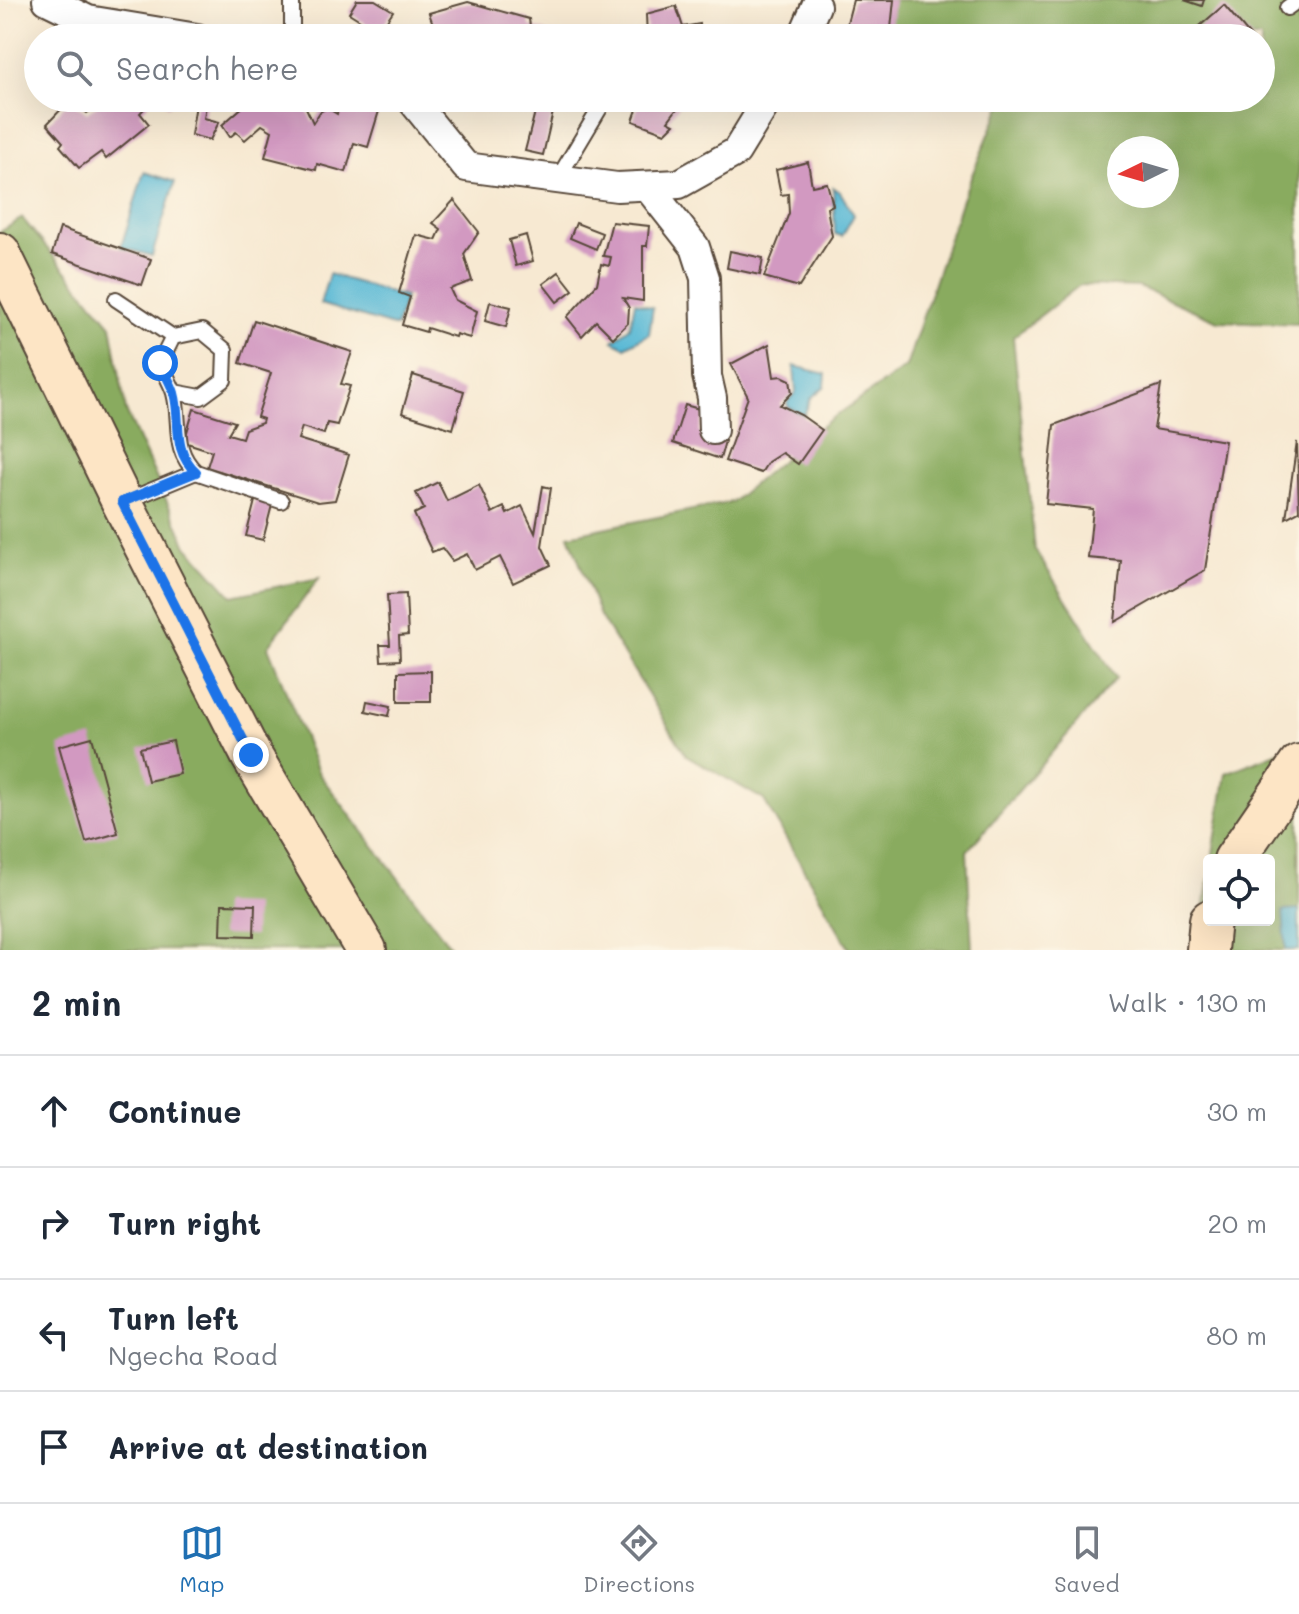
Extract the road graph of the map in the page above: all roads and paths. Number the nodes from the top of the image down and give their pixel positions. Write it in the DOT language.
graph roads {
  1 [pos="47,0"];
  2 [pos="292,0"];
  3 [pos="816,6"];
  4 [pos="112,24"];
  5 [pos="292,24"];
  6 [pos="808,24"];
  7 [pos="421,112"];
  8 [pos="598,112"];
  9 [pos="760,112"];
  10 [pos="557,180"];
  11 [pos="647,186"];
  12 [pos="0,253"];
  13 [pos="116,299"];
  14 [pos="173,337"];
  15 [pos="174,392"];
  16 [pos="713,430"];
  17 [pos="196,472"];
  18 [pos="281,501"];
  19 [pos="122,502"];
  20 [pos="1299,765"];
  21 [pos="1238,854"];
  22 [pos="1209,926"];
  23 [pos="366,950"];
  24 [pos="1207,950"];
  1 -- 4 [label="street"];
  2 -- 5 [label="lane"];
  3 -- 6 [label="street"];
  7 -- 10 [label="street"];
  8 -- 10 [label="lane"];
  9 -- 11 [label="street"];
  10 -- 11 [label="street"];
  11 -- 16 [label="street"];
  12 -- 19 [label="main road"];
  13 -- 14 [label="lane"];
  14 -- 15 [label="lane"];
  14 -- 15 [label="lane"];
  15 -- 17 [label="lane"];
  17 -- 18 [label="lane"];
  17 -- 19 [label="lane"];
  19 -- 23 [label="main road"];
  20 -- 21 [label="main road"];
  22 -- 24 [label="main road"];
}
